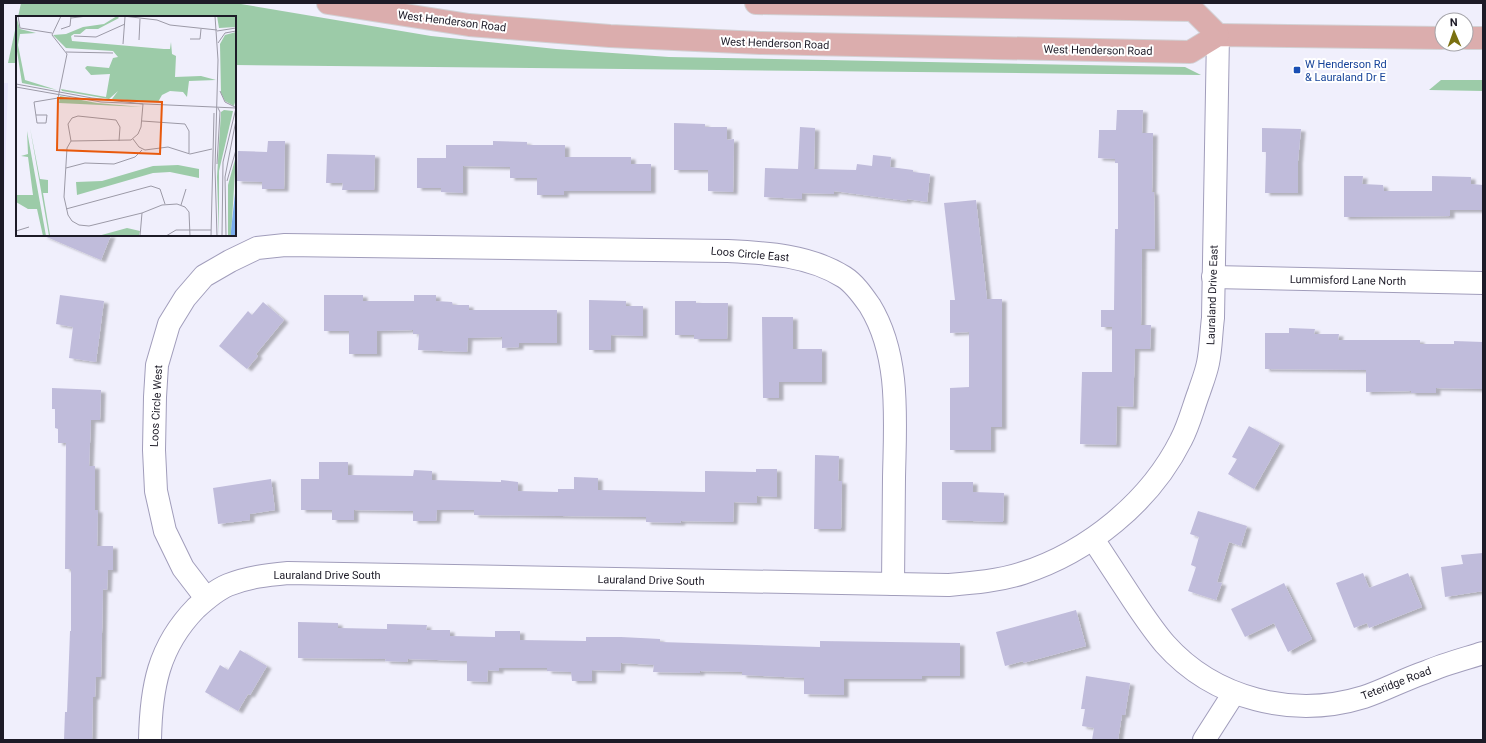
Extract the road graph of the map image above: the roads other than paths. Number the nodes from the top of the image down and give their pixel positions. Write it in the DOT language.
graph roads {
  1 [pos="328,3"];
  2 [pos="756,3"];
  3 [pos="1218,35"];
  4 [pos="1434,38"];
  5 [pos="475,247"];
  6 [pos="1213,277"];
  7 [pos="1483,283"];
  8 [pos="1093,539"];
  9 [pos="893,584"];
  10 [pos="206,598"];
  11 [pos="1483,653"];
  12 [pos="1234,693"];
  13 [pos="150,740"];
  14 [pos="1204,740"];
  1 -- 3 [label="main road, West Henderson Road"];
  2 -- 3 [label="main road"];
  3 -- 4 [label="main road"];
  3 -- 6 [label="street, Lauraland Drive East"];
  5 -- 9 [label="street, Loos Circle East"];
  5 -- 10 [label="street, Loos Circle West"];
  6 -- 7 [label="street, Lummisford Lane North"];
  6 -- 8 [label="street, Lauraland Drive East"];
  8 -- 9 [label="street, Lauraland Drive South"];
  8 -- 12 [label="street, Teteridge Road"];
  9 -- 10 [label="street, Lauraland Drive South"];
  10 -- 13 [label="street, Lauraland Drive South"];
  11 -- 12 [label="street, Teteridge Road"];
  12 -- 14 [label="street"];
}
